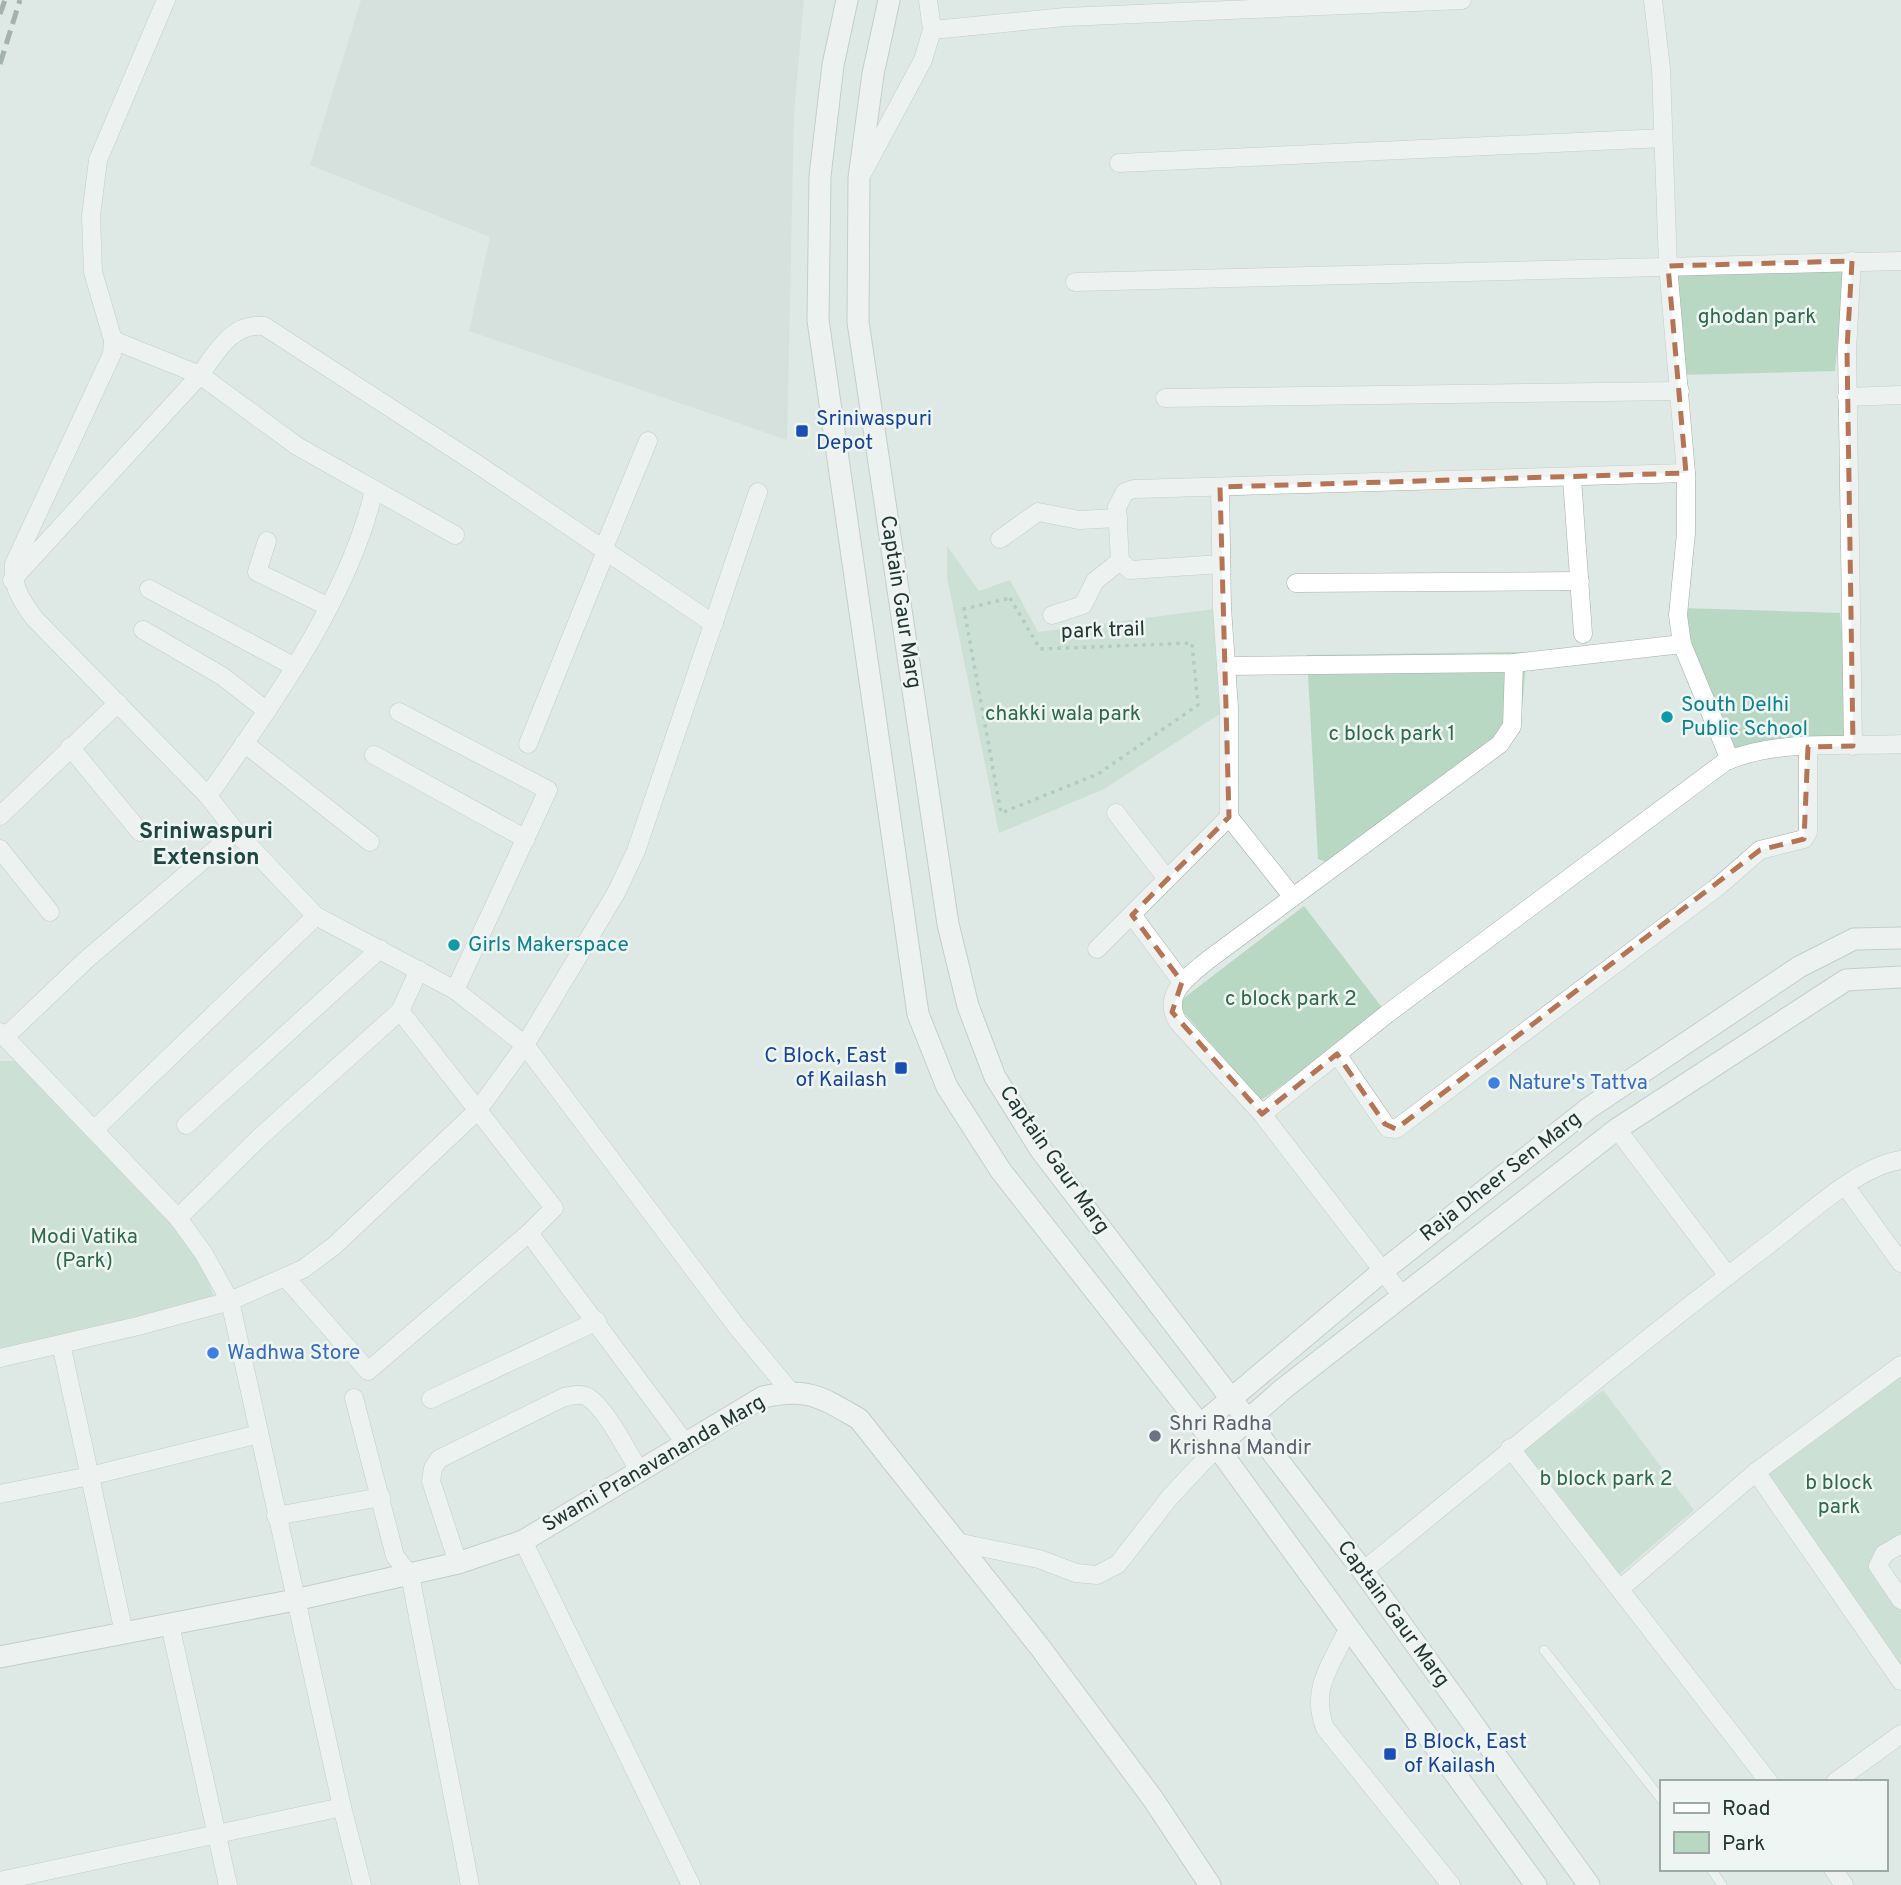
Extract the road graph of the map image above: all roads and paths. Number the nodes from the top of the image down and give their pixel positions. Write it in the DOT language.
graph roads {
  1 [pos="166,0"];
  2 [pos="847,0"];
  3 [pos="889,0"];
  4 [pos="928,0"];
  5 [pos="1462,0"];
  6 [pos="1653,0"];
  7 [pos="1383,1"];
  8 [pos="932,30"];
  9 [pos="1662,138"];
  10 [pos="1119,163"];
  11 [pos="859,178"];
  12 [pos="1852,261"];
  13 [pos="1901,261"];
  14 [pos="1668,266"];
  15 [pos="1075,282"];
  16 [pos="113,340"];
  17 [pos="200,375"];
  18 [pos="1680,391"];
  19 [pos="1901,396"];
  20 [pos="1847,397"];
  21 [pos="1165,398"];
  22 [pos="648,440"];
  23 [pos="1686,473"];
  24 [pos="1572,478"];
  25 [pos="1220,487"];
  26 [pos="374,489"];
  27 [pos="758,492"];
  28 [pos="1118,518"];
  29 [pos="455,535"];
  30 [pos="1000,539"];
  31 [pos="267,541"];
  32 [pos="605,551"];
  33 [pos="1120,561"];
  34 [pos="1221,564"];
  35 [pos="12,580"];
  36 [pos="1580,581"];
  37 [pos="1296,583"];
  38 [pos="149,589"];
  39 [pos="327,606"];
  40 [pos="1052,615"];
  41 [pos="714,624"];
  42 [pos="143,630"];
  43 [pos="1584,634"];
  44 [pos="1682,644"];
  45 [pos="1514,663"];
  46 [pos="1226,666"];
  47 [pos="295,667"];
  48 [pos="118,703"];
  49 [pos="267,711"];
  50 [pos="399,712"];
  51 [pos="244,743"];
  52 [pos="528,744"];
  53 [pos="1901,744"];
  54 [pos="1853,746"];
  55 [pos="70,747"];
  56 [pos="1808,747"];
  57 [pos="373,755"];
  58 [pos="1730,760"];
  59 [pos="208,796"];
  60 [pos="1020,806"];
  61 [pos="1116,813"];
  62 [pos="0,816"];
  63 [pos="1229,817"];
  64 [pos="140,832"];
  65 [pos="236,832"];
  66 [pos="526,839"];
  67 [pos="370,842"];
  68 [pos="0,849"];
  69 [pos="1167,878"];
  70 [pos="1292,896"];
  71 [pos="50,912"];
  72 [pos="1132,915"];
  73 [pos="316,916"];
  74 [pos="1901,938"];
  75 [pos="380,949"];
  76 [pos="1097,949"];
  77 [pos="419,970"];
  78 [pos="1901,976"];
  79 [pos="1182,982"];
  80 [pos="455,989"];
  81 [pos="400,1012"];
  82 [pos="3,1035"];
  83 [pos="525,1045"];
  84 [pos="1337,1054"];
  85 [pos="478,1110"];
  86 [pos="1262,1114"];
  87 [pos="187,1125"];
  88 [pos="1617,1129"];
  89 [pos="94,1130"];
  90 [pos="1901,1160"];
  91 [pos="1846,1187"];
  92 [pos="178,1218"];
  93 [pos="529,1233"];
  94 [pos="1901,1263"];
  95 [pos="1384,1270"];
  96 [pos="1728,1276"];
  97 [pos="286,1278"];
  98 [pos="1403,1297"];
  99 [pos="230,1301"];
  100 [pos="597,1321"];
  101 [pos="61,1344"];
  102 [pos="0,1357"];
  103 [pos="1901,1365"];
  104 [pos="790,1391"];
  105 [pos="354,1398"];
  106 [pos="1232,1398"];
  107 [pos="431,1399"];
  108 [pos="1248,1418"];
  109 [pos="1200,1425"];
  110 [pos="259,1434"];
  111 [pos="686,1444"];
  112 [pos="1217,1447"];
  113 [pos="1510,1448"];
  114 [pos="640,1472"];
  115 [pos="1756,1472"];
  116 [pos="90,1476"];
  117 [pos="0,1494"];
  118 [pos="381,1497"];
  119 [pos="276,1516"];
  120 [pos="523,1541"];
  121 [pos="956,1542"];
  122 [pos="1901,1544"];
  123 [pos="458,1563"];
  124 [pos="1363,1571"];
  125 [pos="410,1575"];
  126 [pos="1620,1588"];
  127 [pos="295,1600"];
  128 [pos="1901,1600"];
  129 [pos="170,1625"];
  130 [pos="1348,1629"];
  131 [pos="124,1633"];
  132 [pos="1544,1650"];
  133 [pos="0,1657"];
  134 [pos="1901,1681"];
  135 [pos="1901,1734"];
  136 [pos="1767,1780"];
  137 [pos="1838,1780"];
  138 [pos="1660,1798"];
  139 [pos="342,1807"];
  140 [pos="216,1833"];
  141 [pos="0,1881"];
  142 [pos="228,1885"];
  143 [pos="362,1885"];
  144 [pos="470,1885"];
  145 [pos="691,1885"];
  146 [pos="1210,1885"];
  147 [pos="1451,1885"];
  148 [pos="1536,1885"];
  149 [pos="1589,1885"];
  1 -- 16 [label="street"];
  2 -- 109 [label="main road, Captain Gaur Marg"];
  3 -- 11 [label="main road, Captain Gaur Marg"];
  4 -- 8 [label="street"];
  5 -- 7 [label="street"];
  6 -- 9 [label="street"];
  7 -- 8 [label="street"];
  8 -- 11 [label="street"];
  9 -- 10 [label="street"];
  9 -- 14 [label="street"];
  11 -- 106 [label="main road, Captain Gaur Marg"];
  12 -- 13 [label="street"];
  12 -- 14 [label="street"];
  12 -- 20 [label="street"];
  14 -- 15 [label="street"];
  14 -- 18 [label="street"];
  16 -- 17 [label="street"];
  16 -- 35 [label="street"];
  17 -- 26 [label="street"];
  17 -- 32 [label="street"];
  17 -- 35 [label="street"];
  18 -- 21 [label="street"];
  18 -- 23 [label="street"];
  19 -- 20 [label="street"];
  20 -- 54 [label="street"];
  22 -- 32 [label="street"];
  23 -- 24 [label="street"];
  23 -- 44 [label="street"];
  24 -- 25 [label="street"];
  24 -- 36 [label="street"];
  25 -- 28 [label="street"];
  25 -- 34 [label="street"];
  26 -- 29 [label="street"];
  26 -- 39 [label="street"];
  27 -- 41 [label="street"];
  28 -- 30 [label="street"];
  28 -- 33 [label="street"];
  31 -- 39 [label="street"];
  32 -- 41 [label="street"];
  32 -- 52 [label="street"];
  33 -- 34 [label="street"];
  33 -- 40 [label="street"];
  34 -- 46 [label="street"];
  35 -- 48 [label="street"];
  36 -- 37 [label="street"];
  36 -- 43 [label="street"];
  38 -- 47 [label="street"];
  39 -- 47 [label="street"];
  41 -- 83 [label="street"];
  42 -- 49 [label="street"];
  44 -- 45 [label="street"];
  44 -- 58 [label="street"];
  45 -- 46 [label="street"];
  45 -- 70 [label="street"];
  46 -- 63 [label="street"];
  47 -- 49 [label="street"];
  48 -- 55 [label="street"];
  48 -- 59 [label="street"];
  49 -- 51 [label="street"];
  50 -- 66 [label="street"];
  51 -- 59 [label="street"];
  51 -- 67 [label="street"];
  53 -- 54 [label="street"];
  54 -- 56 [label="street"];
  55 -- 62 [label="street"];
  55 -- 64 [label="street"];
  56 -- 58 [label="street"];
  56 -- 84 [label="street"];
  57 -- 66 [label="street"];
  58 -- 84 [label="street"];
  59 -- 65 [label="street"];
  60 -- 60 [label="path, park trail"];
  61 -- 69 [label="street"];
  63 -- 69 [label="street"];
  63 -- 70 [label="street"];
  65 -- 73 [label="street"];
  65 -- 82 [label="street"];
  66 -- 80 [label="street"];
  68 -- 71 [label="street"];
  69 -- 72 [label="street"];
  70 -- 79 [label="street"];
  72 -- 76 [label="street"];
  72 -- 79 [label="street"];
  73 -- 75 [label="street"];
  73 -- 89 [label="street"];
  74 -- 95 [label="main road, Raja Dheer Sen Marg"];
  75 -- 77 [label="street"];
  75 -- 87 [label="street"];
  77 -- 80 [label="street"];
  77 -- 81 [label="street"];
  78 -- 88 [label="main road, Raja Dheer Sen Marg"];
  79 -- 86 [label="street"];
  80 -- 83 [label="street"];
  81 -- 85 [label="street"];
  81 -- 92 [label="street"];
  82 -- 89 [label="street"];
  83 -- 85 [label="street"];
  83 -- 104 [label="street"];
  84 -- 86 [label="street"];
  85 -- 93 [label="street"];
  85 -- 97 [label="street"];
  86 -- 95 [label="street"];
  88 -- 96 [label="street"];
  88 -- 98 [label="main road, Raja Dheer Sen Marg"];
  89 -- 92 [label="street"];
  90 -- 91 [label="street"];
  91 -- 94 [label="street"];
  91 -- 96 [label="street"];
  92 -- 99 [label="street"];
  93 -- 97 [label="street"];
  93 -- 100 [label="street"];
  95 -- 98 [label="street"];
  95 -- 106 [label="main road, Raja Dheer Sen Marg"];
  96 -- 113 [label="street"];
  97 -- 99 [label="street"];
  98 -- 108 [label="main road, Raja Dheer Sen Marg"];
  99 -- 101 [label="street"];
  99 -- 110 [label="street"];
  100 -- 107 [label="street"];
  100 -- 111 [label="street"];
  101 -- 102 [label="street"];
  101 -- 116 [label="street"];
  103 -- 115 [label="street"];
  104 -- 111 [label="main road, Swami Pranavananda Marg"];
  104 -- 121 [label="main road, Swami Pranavananda Marg"];
  105 -- 118 [label="street"];
  106 -- 108 [label="main road, Captain Gaur Marg"];
  106 -- 109 [label="main road, Raja Dheer Sen Marg"];
  108 -- 112 [label="main road, Raja Dheer Sen Marg"];
  108 -- 124 [label="main road, Captain Gaur Marg"];
  109 -- 112 [label="main road, Captain Gaur Marg"];
  110 -- 116 [label="street"];
  110 -- 119 [label="street"];
  111 -- 114 [label="main road, Swami Pranavananda Marg"];
  112 -- 121 [label="street"];
  112 -- 130 [label="main road, Captain Gaur Marg"];
  113 -- 124 [label="street"];
  113 -- 126 [label="street"];
  114 -- 120 [label="main road, Swami Pranavananda Marg"];
  114 -- 123 [label="street"];
  115 -- 126 [label="street"];
  115 -- 134 [label="street"];
  116 -- 117 [label="street"];
  116 -- 131 [label="street"];
  118 -- 119 [label="street"];
  118 -- 125 [label="street"];
  119 -- 127 [label="street"];
  120 -- 123 [label="main road, Swami Pranavananda Marg"];
  120 -- 145 [label="street"];
  121 -- 146 [label="main road, Swami Pranavananda Marg"];
  122 -- 128 [label="street"];
  123 -- 125 [label="main road, Swami Pranavananda Marg"];
  124 -- 149 [label="main road, Captain Gaur Marg"];
  125 -- 127 [label="main road, Swami Pranavananda Marg"];
  125 -- 144 [label="street"];
  126 -- 136 [label="street"];
  127 -- 129 [label="main road, Swami Pranavananda Marg"];
  127 -- 139 [label="street"];
  129 -- 131 [label="main road, Swami Pranavananda Marg"];
  129 -- 140 [label="street"];
  130 -- 147 [label="street"];
  130 -- 148 [label="main road, Captain Gaur Marg"];
  131 -- 133 [label="main road, Swami Pranavananda Marg"];
  132 -- 138 [label="lane"];
  135 -- 137 [label="street"];
  139 -- 140 [label="street"];
  139 -- 143 [label="street"];
  140 -- 141 [label="street"];
  140 -- 142 [label="street"];
}
